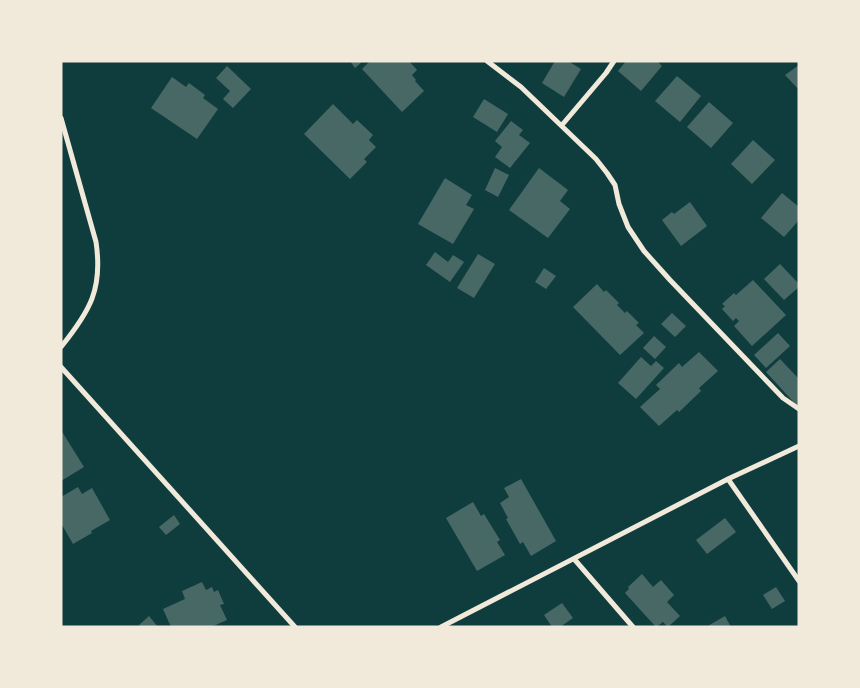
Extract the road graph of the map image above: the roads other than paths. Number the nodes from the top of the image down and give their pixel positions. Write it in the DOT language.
graph roads {
  1 [pos="487,61"];
  2 [pos="614,61"];
  3 [pos="61,118"];
  4 [pos="562,125"];
  5 [pos="61,347"];
  6 [pos="61,367"];
  7 [pos="69,375"];
  8 [pos="61,379"];
  9 [pos="799,409"];
  10 [pos="799,446"];
  11 [pos="728,479"];
  12 [pos="574,560"];
  13 [pos="799,581"];
  14 [pos="295,627"];
  15 [pos="442,627"];
  16 [pos="633,627"];
  1 -- 4 [label="street"];
  2 -- 4 [label="street"];
  3 -- 5 [label="street"];
  4 -- 9 [label="street"];
  6 -- 7 [label="street"];
  7 -- 8 [label="street"];
  7 -- 14 [label="street"];
  10 -- 11 [label="street"];
  11 -- 12 [label="street"];
  11 -- 13 [label="street"];
  12 -- 15 [label="street"];
  12 -- 16 [label="street"];
}
